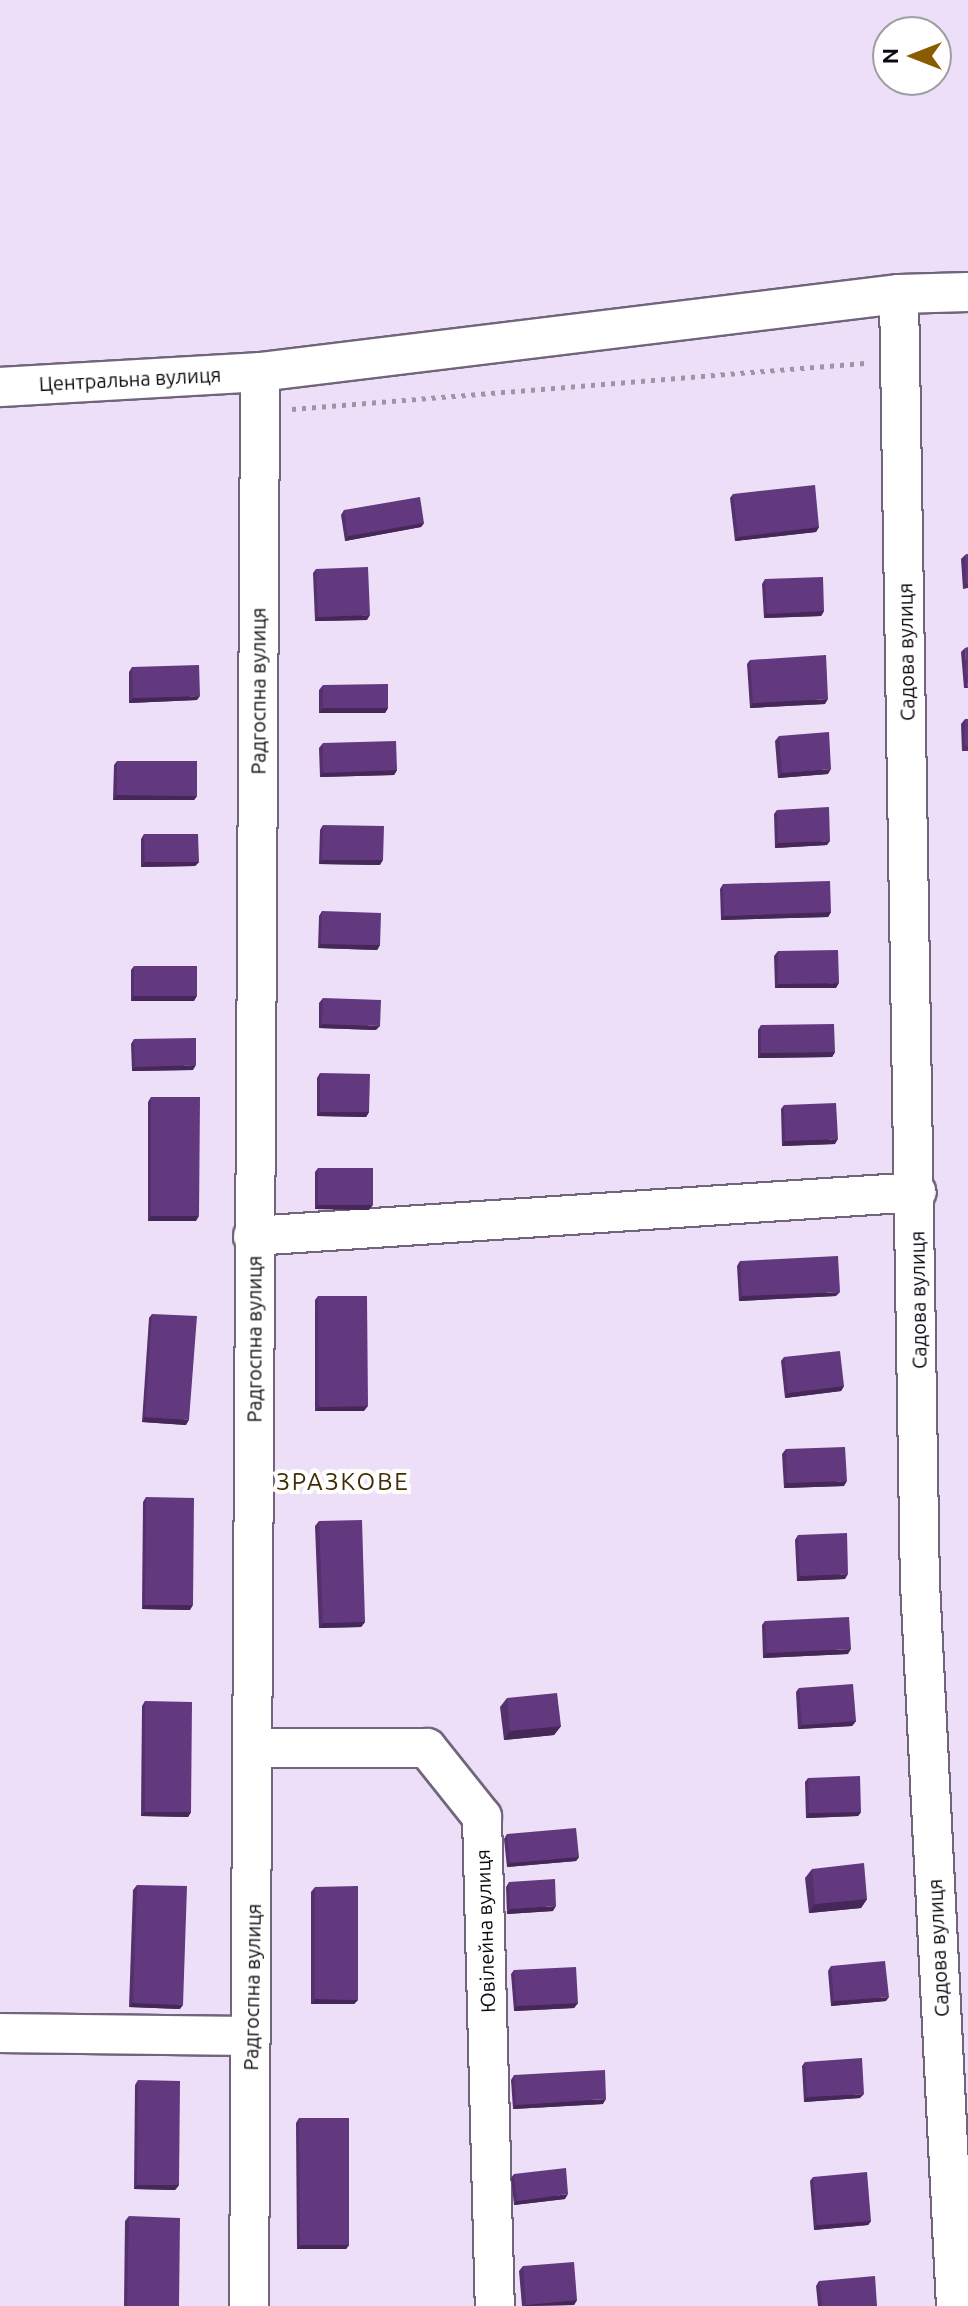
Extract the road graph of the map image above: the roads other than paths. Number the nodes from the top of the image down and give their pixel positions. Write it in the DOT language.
graph roads {
  1 [pos="968,292"];
  2 [pos="899,294"];
  3 [pos="260,372"];
  4 [pos="0,387"];
  5 [pos="917,1192"];
  6 [pos="253,1236"];
  7 [pos="255,1748"];
  8 [pos="0,2033"];
  9 [pos="251,2036"];
  10 [pos="249,2306"];
  11 [pos="495,2306"];
  12 [pos="956,2306"];
  1 -- 2 [label="street, Центральна вулиця"];
  2 -- 3 [label="street, Центральна вулиця"];
  2 -- 5 [label="street, Садова вулиця"];
  3 -- 4 [label="street, Центральна вулиця"];
  3 -- 6 [label="street, Радгоспна вулиця"];
  5 -- 6 [label="street"];
  5 -- 12 [label="street, Садова вулиця"];
  6 -- 7 [label="street, Радгоспна вулиця"];
  7 -- 9 [label="street, Радгоспна вулиця"];
  7 -- 11 [label="street, Ювілейна вулиця"];
  8 -- 9 [label="street"];
  9 -- 10 [label="street, Радгоспна вулиця"];
}
